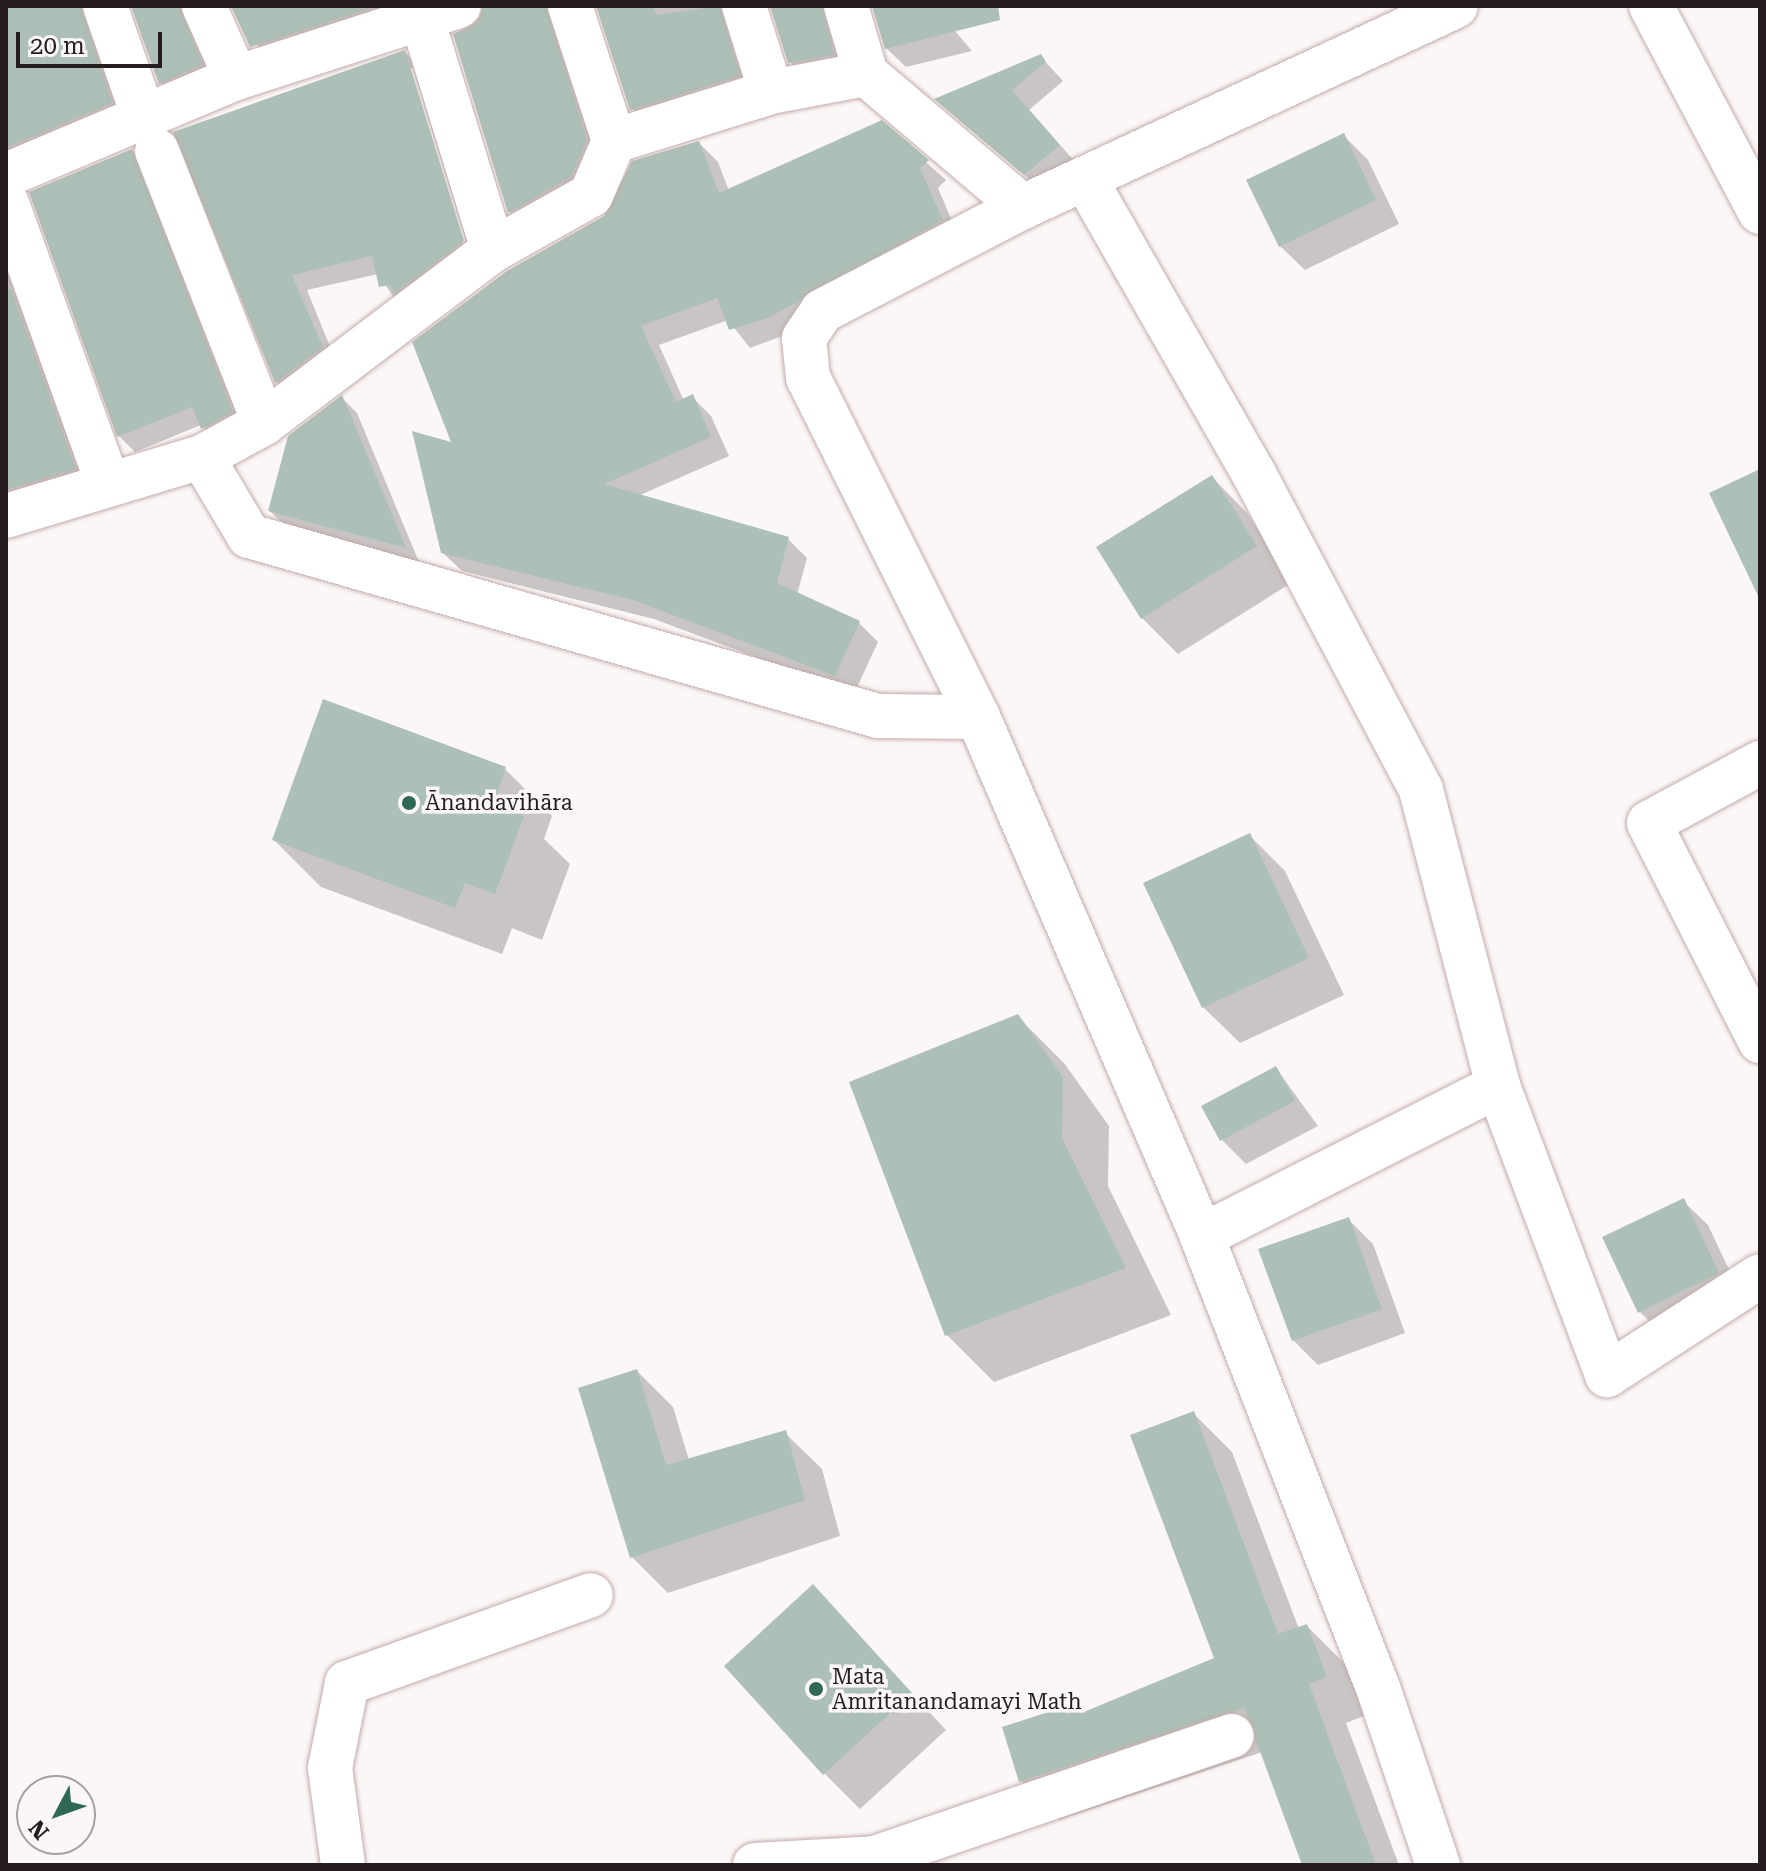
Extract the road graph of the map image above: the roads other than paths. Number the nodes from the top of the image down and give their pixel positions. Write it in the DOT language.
graph roads {
  1 [pos="105,6"];
  2 [pos="204,6"];
  3 [pos="570,6"];
  4 [pos="744,6"];
  5 [pos="846,6"];
  6 [pos="1456,6"];
  7 [pos="1651,6"];
  8 [pos="433,11"];
  9 [pos="866,74"];
  10 [pos="236,78"];
  11 [pos="771,92"];
  12 [pos="150,133"];
  13 [pos="614,141"];
  14 [pos="6,175"];
  15 [pos="1085,179"];
  16 [pos="1754,183"];
  17 [pos="6,201"];
  18 [pos="1023,207"];
  19 [pos="493,250"];
  20 [pos="264,423"];
  21 [pos="202,457"];
  22 [pos="107,482"];
  23 [pos="6,516"];
  24 [pos="978,717"];
  25 [pos="1760,763"];
  26 [pos="1760,1041"];
  27 [pos="1498,1086"];
  28 [pos="1202,1236"];
  29 [pos="1760,1276"];
  30 [pos="591,1595"];
  31 [pos="1232,1736"];
  32 [pos="876,1862"];
  33 [pos="343,1865"];
  34 [pos="755,1865"];
  35 [pos="1438,1865"];
  1 -- 12 [label="street"];
  2 -- 10 [label="street"];
  3 -- 13 [label="street"];
  4 -- 11 [label="street"];
  5 -- 9 [label="street"];
  6 -- 15 [label="street"];
  7 -- 16 [label="street"];
  8 -- 10 [label="street"];
  8 -- 19 [label="street"];
  9 -- 11 [label="street"];
  9 -- 18 [label="street"];
  10 -- 12 [label="street"];
  11 -- 13 [label="street"];
  12 -- 14 [label="street"];
  12 -- 20 [label="street"];
  13 -- 19 [label="street"];
  15 -- 18 [label="street"];
  15 -- 27 [label="street"];
  17 -- 22 [label="street"];
  18 -- 24 [label="street"];
  19 -- 20 [label="street"];
  20 -- 21 [label="street"];
  21 -- 22 [label="street"];
  21 -- 24 [label="street"];
  22 -- 23 [label="street"];
  24 -- 28 [label="street"];
  25 -- 26 [label="street"];
  27 -- 28 [label="street"];
  27 -- 29 [label="street"];
  28 -- 35 [label="street"];
  30 -- 33 [label="street"];
  31 -- 32 [label="street"];
  32 -- 34 [label="street"];
}
